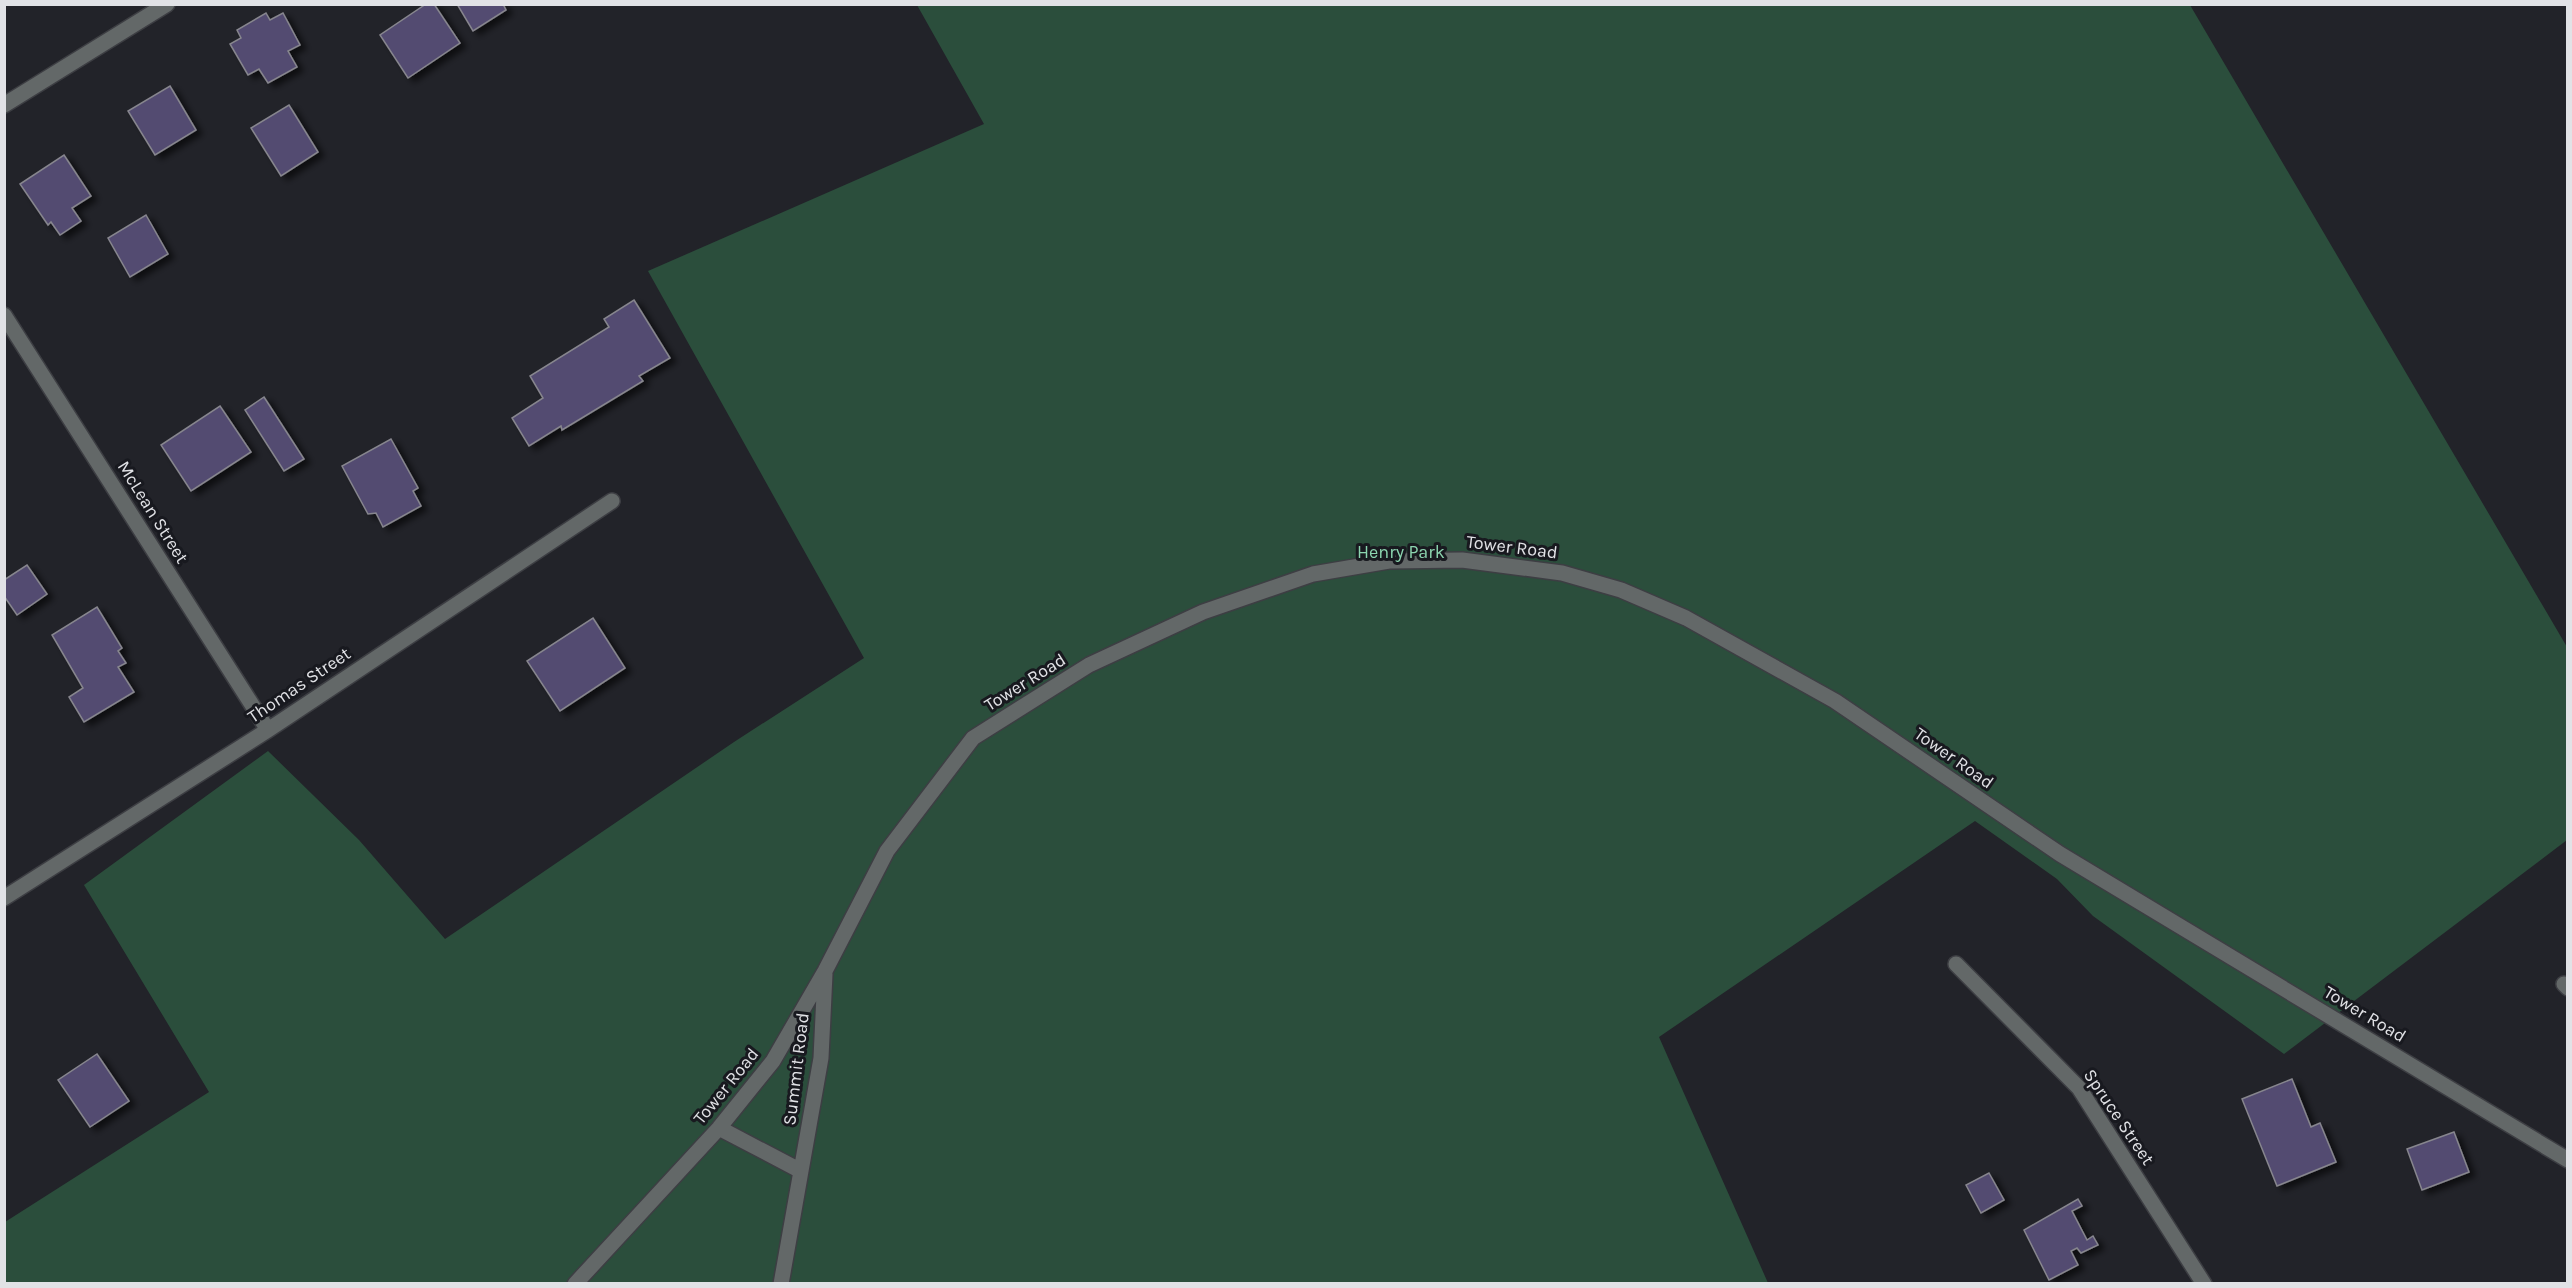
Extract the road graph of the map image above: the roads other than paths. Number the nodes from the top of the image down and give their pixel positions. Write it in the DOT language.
graph roads {
  1 [pos="167,4"];
  2 [pos="4,105"];
  3 [pos="4,315"];
  4 [pos="612,501"];
  5 [pos="268,730"];
  6 [pos="4,898"];
  7 [pos="1956,964"];
  8 [pos="825,971"];
  9 [pos="719,1128"];
  10 [pos="2568,1160"];
  11 [pos="801,1171"];
  12 [pos="575,1284"];
  13 [pos="782,1284"];
  14 [pos="2204,1284"];
  1 -- 2 [label="street"];
  3 -- 5 [label="street, McLean Street"];
  4 -- 5 [label="street, Thomas Street"];
  5 -- 6 [label="street, Thomas Street"];
  7 -- 14 [label="street, Spruce Street"];
  8 -- 9 [label="street, Tower Road"];
  8 -- 10 [label="street, Tower Road"];
  8 -- 11 [label="street, Summit Road"];
  9 -- 11 [label="street"];
  9 -- 12 [label="street, Tower Road"];
  11 -- 13 [label="street, Summit Road"];
}
